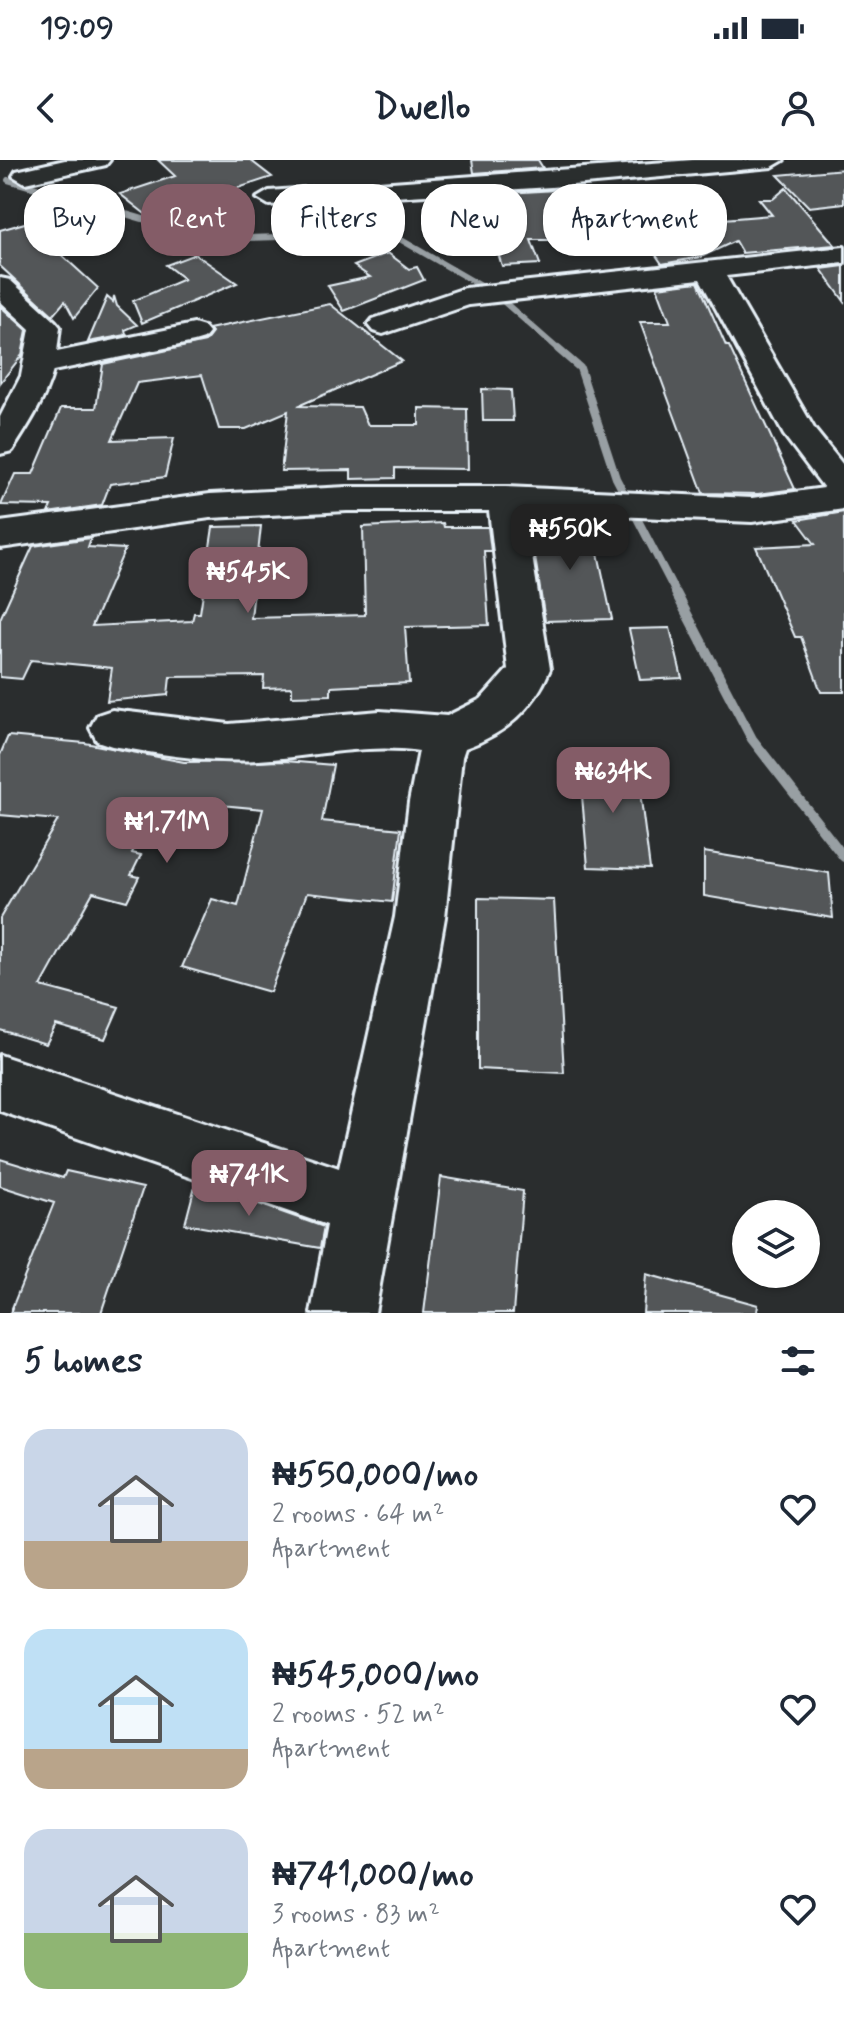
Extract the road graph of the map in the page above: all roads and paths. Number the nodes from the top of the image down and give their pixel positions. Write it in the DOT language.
graph roads {
  1 [pos="98,160"];
  2 [pos="772,160"];
  3 [pos="25,176"];
  4 [pos="269,198"];
  5 [pos="844,255"];
  6 [pos="710,273"];
  7 [pos="0,286"];
  8 [pos="383,325"];
  9 [pos="194,333"];
  10 [pos="43,364"];
  11 [pos="0,443"];
  12 [pos="844,489"];
  13 [pos="844,497"];
  14 [pos="505,499"];
  15 [pos="0,535"];
  16 [pos="112,728"];
  17 [pos="446,735"];
  18 [pos="0,1083"];
  19 [pos="358,1205"];
  20 [pos="343,1313"];
  1 -- 3 [label="street"];
  2 -- 4 [label="street"];
  5 -- 6 [label="street"];
  6 -- 8 [label="street"];
  6 -- 12 [label="street"];
  7 -- 10 [label="street"];
  9 -- 10 [label="street"];
  10 -- 11 [label="street"];
  13 -- 14 [label="street"];
  14 -- 15 [label="street"];
  14 -- 17 [label="street"];
  16 -- 17 [label="street"];
  17 -- 19 [label="street"];
  18 -- 19 [label="street"];
  19 -- 20 [label="street"];
}
